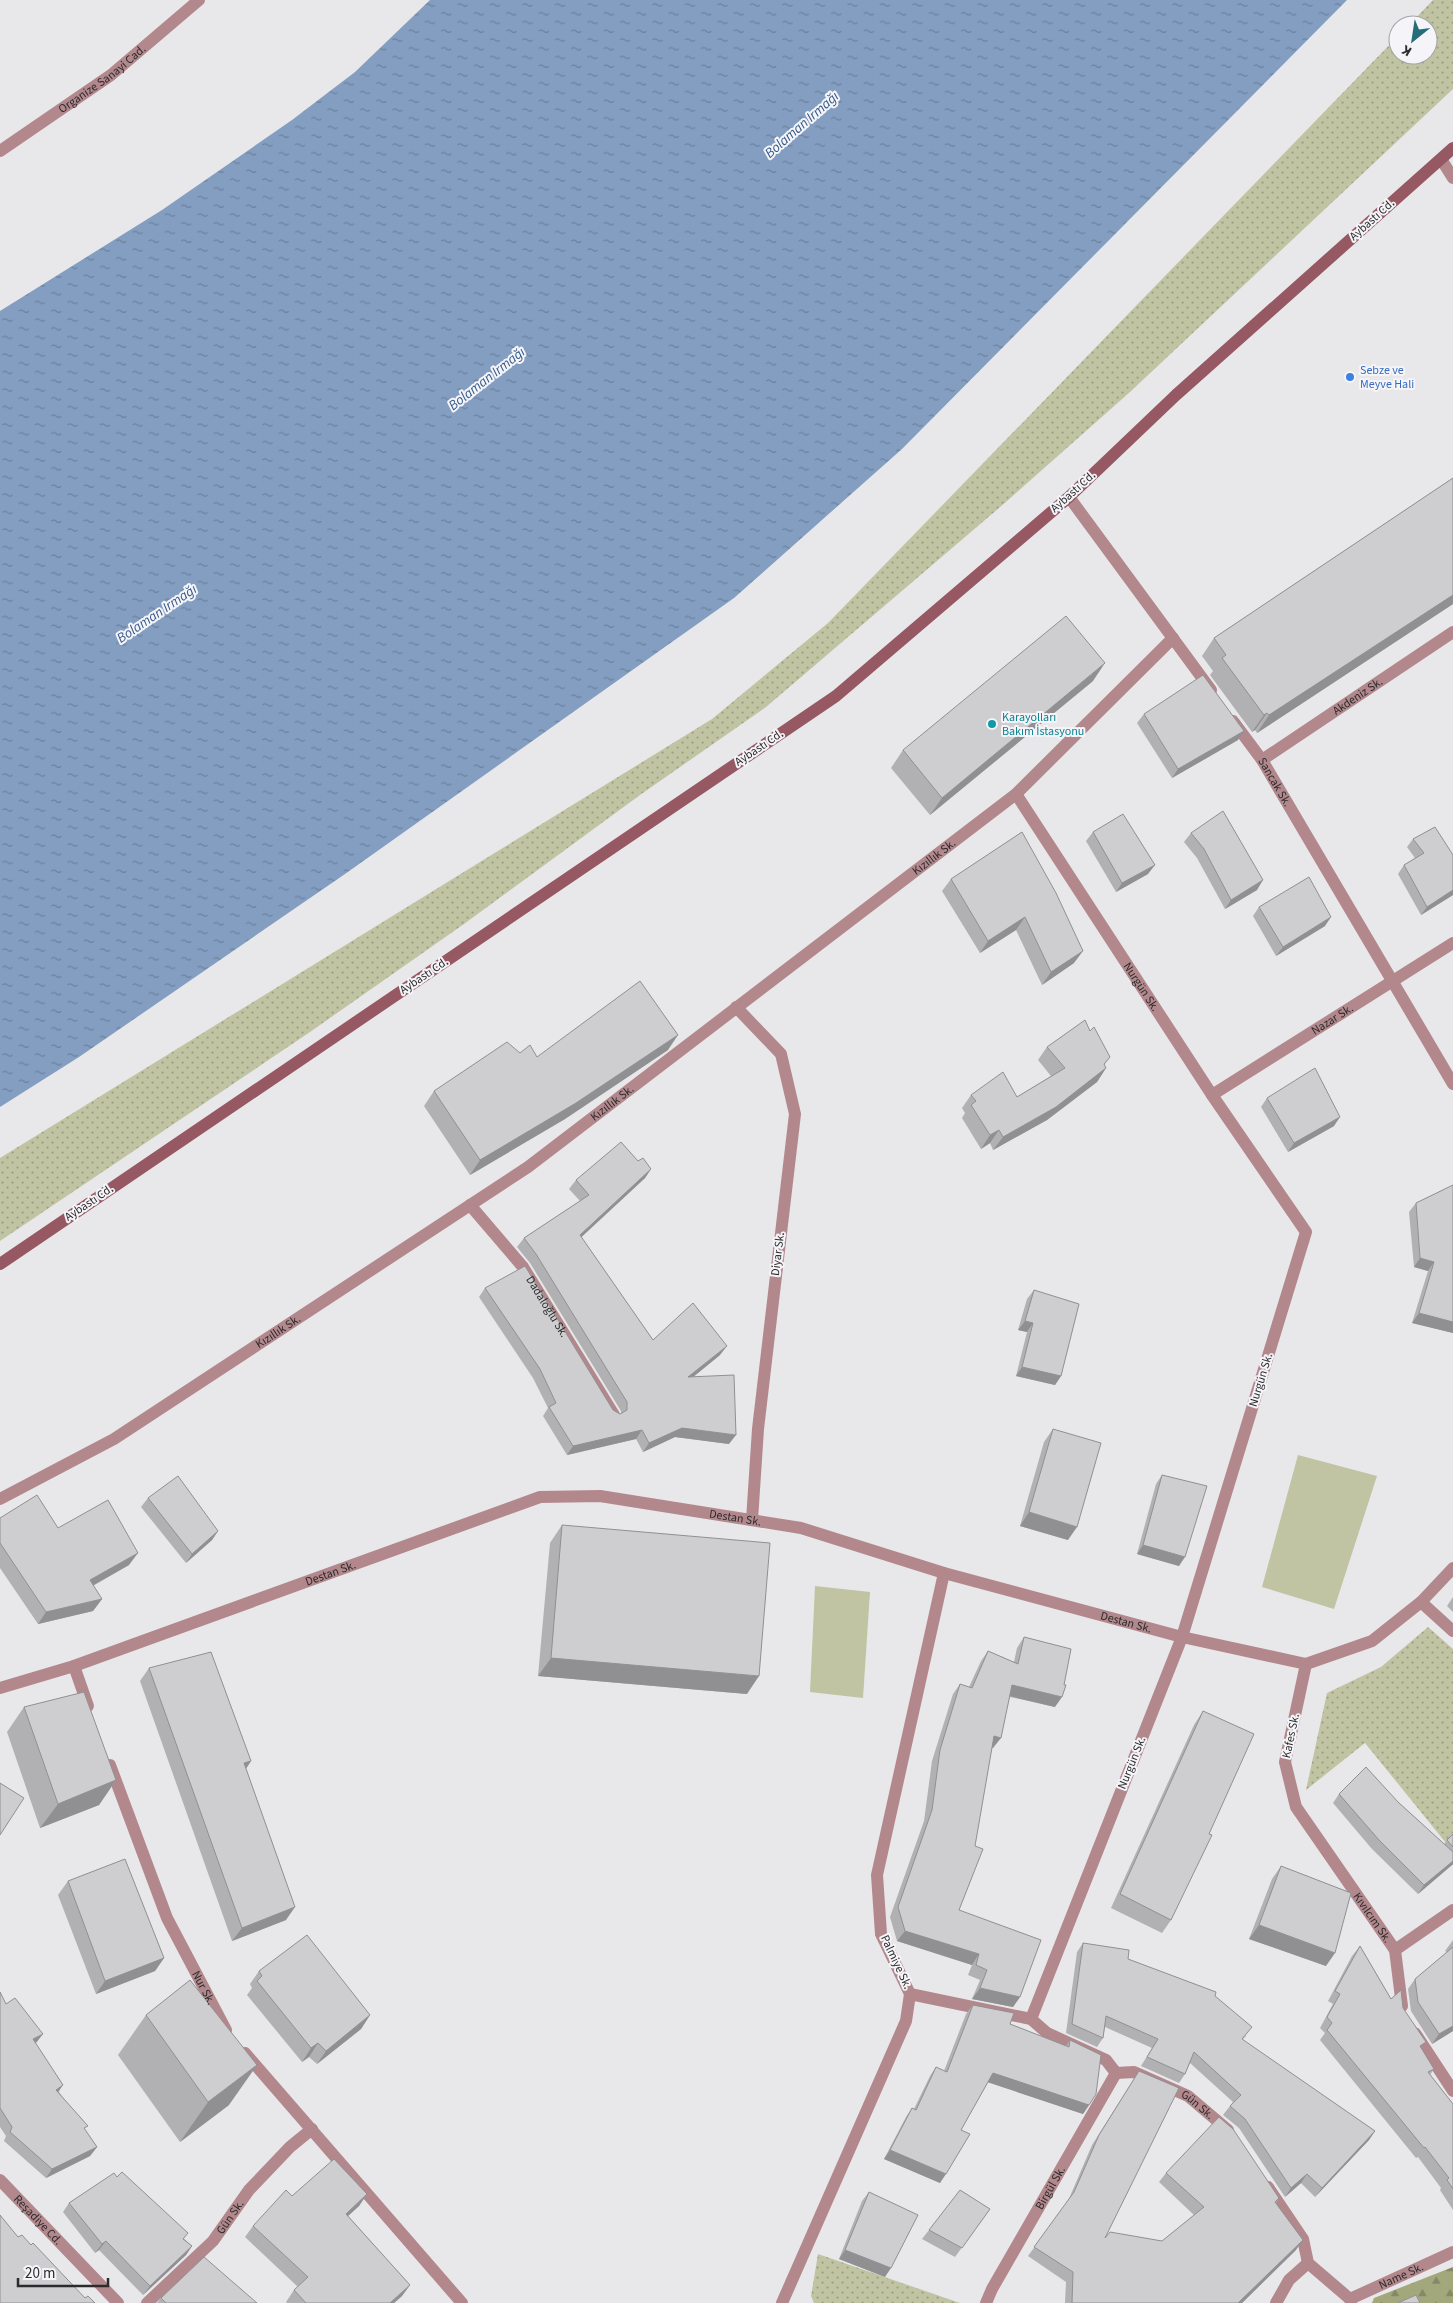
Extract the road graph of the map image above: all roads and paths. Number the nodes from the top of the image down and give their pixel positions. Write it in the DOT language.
graph roads {
  1 [pos="192,2"];
  2 [pos="1453,148"];
  3 [pos="0,151"];
  4 [pos="1441,159"];
  5 [pos="1453,178"];
  6 [pos="1069,497"];
  7 [pos="1453,632"];
  8 [pos="1173,638"];
  9 [pos="1262,760"];
  10 [pos="1016,794"];
  11 [pos="1453,943"];
  12 [pos="1392,982"];
  13 [pos="736,1007"];
  14 [pos="1453,1084"];
  15 [pos="1212,1095"];
  16 [pos="470,1205"];
  17 [pos="0,1264"];
  18 [pos="614,1415"];
  19 [pos="0,1499"];
  20 [pos="752,1520"];
  21 [pos="1453,1568"];
  22 [pos="944,1573"];
  23 [pos="1421,1602"];
  24 [pos="1453,1631"];
  25 [pos="1182,1637"];
  26 [pos="1306,1664"];
  27 [pos="74,1666"];
  28 [pos="0,1688"];
  29 [pos="94,1722"];
  30 [pos="105,1750"];
  31 [pos="1296,1806"];
  32 [pos="1453,1910"];
  33 [pos="1395,1950"];
  34 [pos="910,1994"];
  35 [pos="1031,2019"];
  36 [pos="1116,2073"];
  37 [pos="1453,2092"];
  38 [pos="312,2129"];
  39 [pos="1237,2141"];
  40 [pos="1259,2174"];
  41 [pos="0,2180"];
  42 [pos="1453,2252"];
  43 [pos="1308,2263"];
  44 [pos="1351,2301"];
  45 [pos="118,2303"];
  46 [pos="147,2303"];
  47 [pos="462,2303"];
  48 [pos="782,2303"];
  49 [pos="986,2303"];
  50 [pos="1276,2303"];
  1 -- 3 [label="street, Organize Sanayi Cad."];
  2 -- 4 [label="main road, Aybastı Cd."];
  4 -- 5 [label="street"];
  4 -- 6 [label="main road, Aybastı Cd."];
  6 -- 8 [label="street, Sancak Sk."];
  6 -- 17 [label="main road, Aybastı Cd."];
  7 -- 9 [label="street, Akdeniz Sk."];
  8 -- 9 [label="street, Sancak Sk."];
  8 -- 10 [label="street, Kızıllık Sk."];
  9 -- 12 [label="street, Sancak Sk."];
  10 -- 13 [label="street, Kızıllık Sk."];
  10 -- 15 [label="street, Nurgün Sk."];
  11 -- 12 [label="street, Nazar Sk."];
  12 -- 14 [label="street, Sancak Sk."];
  12 -- 15 [label="street, Nazar Sk."];
  13 -- 16 [label="street, Kızıllık Sk."];
  13 -- 20 [label="street, Diyar Sk."];
  15 -- 25 [label="street, Nurgün Sk."];
  16 -- 18 [label="street, Dadaloğlu Sk."];
  16 -- 19 [label="street, Kızıllık Sk."];
  20 -- 22 [label="street, Destan Sk."];
  20 -- 27 [label="street, Destan Sk."];
  21 -- 23 [label="street"];
  22 -- 25 [label="street, Destan Sk."];
  22 -- 34 [label="street, Palmiye Sk."];
  23 -- 24 [label="street"];
  23 -- 26 [label="street"];
  25 -- 26 [label="street, Destan Sk."];
  25 -- 35 [label="street, Nurgün Sk."];
  26 -- 31 [label="street, Kafes Sk."];
  27 -- 28 [label="street, Destan Sk."];
  27 -- 29 [label="street"];
  30 -- 38 [label="street, Nur Sk."];
  31 -- 33 [label="street, Kıvılcım Sk."];
  32 -- 33 [label="street"];
  33 -- 37 [label="street, Kıvılcım Sk."];
  34 -- 35 [label="street"];
  34 -- 48 [label="street, Palmiye Sk."];
  35 -- 36 [label="street"];
  36 -- 39 [label="street, Gün Sk."];
  36 -- 49 [label="street, Birgül Sk."];
  38 -- 46 [label="street, Gün Sk."];
  38 -- 47 [label="street, Nur Sk."];
  40 -- 43 [label="street"];
  41 -- 45 [label="street, Reşadiye Cd."];
  42 -- 44 [label="street, Name Sk."];
  43 -- 44 [label="street"];
  43 -- 50 [label="street"];
}
